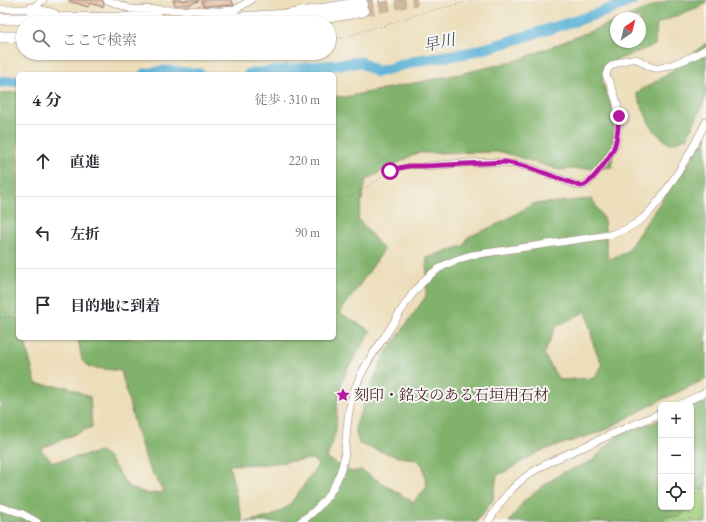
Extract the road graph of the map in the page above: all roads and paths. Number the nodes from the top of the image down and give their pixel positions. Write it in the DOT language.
graph roads {
  1 [pos="43,0"];
  2 [pos="107,0"];
  3 [pos="251,0"];
  4 [pos="474,0"];
  5 [pos="0,9"];
  6 [pos="31,9"];
  7 [pos="60,16"];
  8 [pos="259,16"];
  9 [pos="320,16"];
  10 [pos="0,19"];
  11 [pos="16,19"];
  12 [pos="0,27"];
  13 [pos="16,27"];
  14 [pos="0,37"];
  15 [pos="16,37"];
  16 [pos="336,38"];
  17 [pos="706,49"];
  18 [pos="706,122"];
  19 [pos="426,166"];
  20 [pos="336,200"];
  21 [pos="0,318"];
  22 [pos="16,318"];
  23 [pos="706,392"];
  24 [pos="685,402"];
  25 [pos="658,414"];
  26 [pos="706,494"];
  27 [pos="694,495"];
  28 [pos="0,506"];
  29 [pos="690,510"];
  30 [pos="37,522"];
  31 [pos="300,522"];
  32 [pos="488,522"];
  33 [pos="651,522"];
  34 [pos="675,522"];
  35 [pos="688,522"];
  1 -- 6 [label="street"];
  2 -- 3 [label="street"];
  4 -- 16 [label="path"];
  5 -- 6 [label="street"];
  6 -- 7 [label="highway"];
  8 -- 9 [label="highway"];
  10 -- 11 [label="highway"];
  12 -- 13 [label="highway"];
  14 -- 15 [label="highway"];
  17 -- 19 [label="street"];
  18 -- 31 [label="street"];
  19 -- 20 [label="path"];
  21 -- 22 [label="path"];
  23 -- 24 [label="street"];
  25 -- 32 [label="street"];
  26 -- 27 [label="path"];
  28 -- 30 [label="street"];
  29 -- 35 [label="path"];
  33 -- 34 [label="path"];
}
